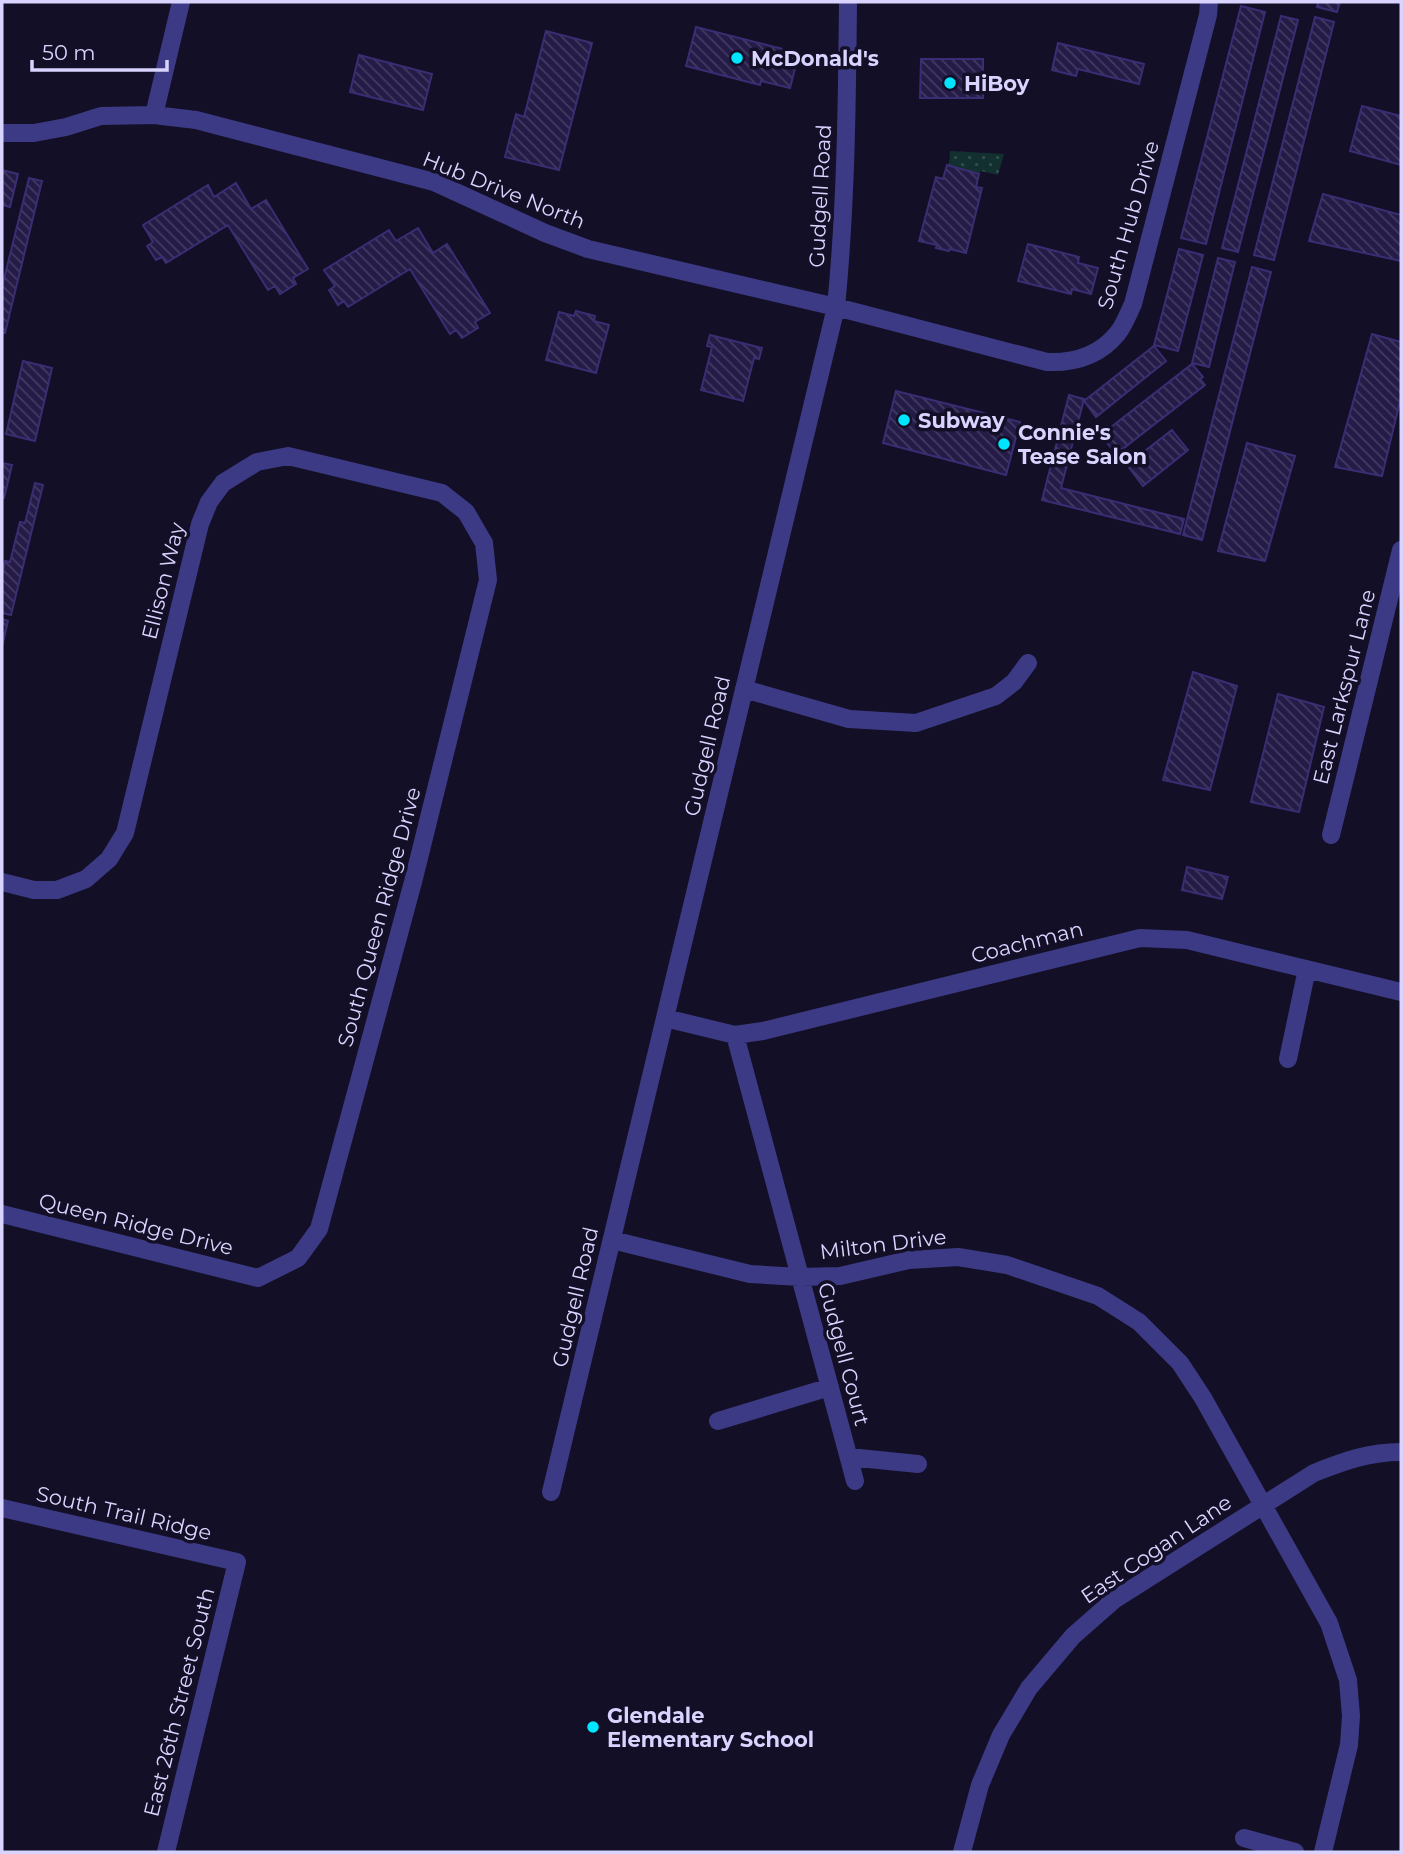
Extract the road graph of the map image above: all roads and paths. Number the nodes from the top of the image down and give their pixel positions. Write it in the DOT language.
graph roads {
  1 [pos="181,2"];
  2 [pos="849,2"];
  3 [pos="1209,2"];
  4 [pos="154,115"];
  5 [pos="2,133"];
  6 [pos="836,307"];
  7 [pos="481,538"];
  8 [pos="1401,550"];
  9 [pos="1028,663"];
  10 [pos="744,689"];
  11 [pos="1331,835"];
  12 [pos="2,882"];
  13 [pos="1307,969"];
  14 [pos="1401,992"];
  15 [pos="665,1018"];
  16 [pos="735,1035"];
  17 [pos="1288,1059"];
  18 [pos="2,1214"];
  19 [pos="612,1240"];
  20 [pos="800,1277"];
  21 [pos="258,1278"];
  22 [pos="830,1387"];
  23 [pos="718,1421"];
  24 [pos="1401,1452"];
  25 [pos="849,1457"];
  26 [pos="918,1464"];
  27 [pos="855,1481"];
  28 [pos="551,1492"];
  29 [pos="1262,1505"];
  30 [pos="2,1508"];
  31 [pos="237,1562"];
  32 [pos="1244,1838"];
  33 [pos="166,1852"];
  34 [pos="962,1852"];
  35 [pos="1295,1852"];
  36 [pos="1323,1852"];
  1 -- 4 [label="street"];
  2 -- 6 [label="street, Gudgell Road"];
  3 -- 6 [label="street, South Hub Drive"];
  4 -- 5 [label="street, Hub Drive North"];
  4 -- 6 [label="street, Hub Drive North"];
  6 -- 10 [label="street, Gudgell Road"];
  7 -- 12 [label="street, Ellison Way"];
  7 -- 21 [label="street, South Queen Ridge Drive"];
  8 -- 11 [label="street, East Larkspur Lane"];
  9 -- 10 [label="street"];
  10 -- 15 [label="street, Gudgell Road"];
  13 -- 14 [label="street, Coachman"];
  13 -- 16 [label="street, Coachman"];
  13 -- 17 [label="street"];
  15 -- 16 [label="street, Coachman"];
  15 -- 19 [label="street, Gudgell Road"];
  16 -- 20 [label="street, Gudgell Court"];
  18 -- 21 [label="street, Queen Ridge Drive"];
  19 -- 20 [label="street, Milton Drive"];
  19 -- 28 [label="street, Gudgell Road"];
  20 -- 22 [label="street, Gudgell Court"];
  20 -- 29 [label="street, Milton Drive"];
  22 -- 23 [label="street"];
  22 -- 25 [label="street, Gudgell Court"];
  24 -- 29 [label="street, East Cogan Lane"];
  25 -- 26 [label="street"];
  25 -- 27 [label="street, Gudgell Court"];
  29 -- 34 [label="street, East Cogan Lane"];
  29 -- 36 [label="street, Milton Drive"];
  30 -- 31 [label="street, South Trail Ridge"];
  31 -- 33 [label="street, East 26th Street South"];
  32 -- 35 [label="street"];
}
